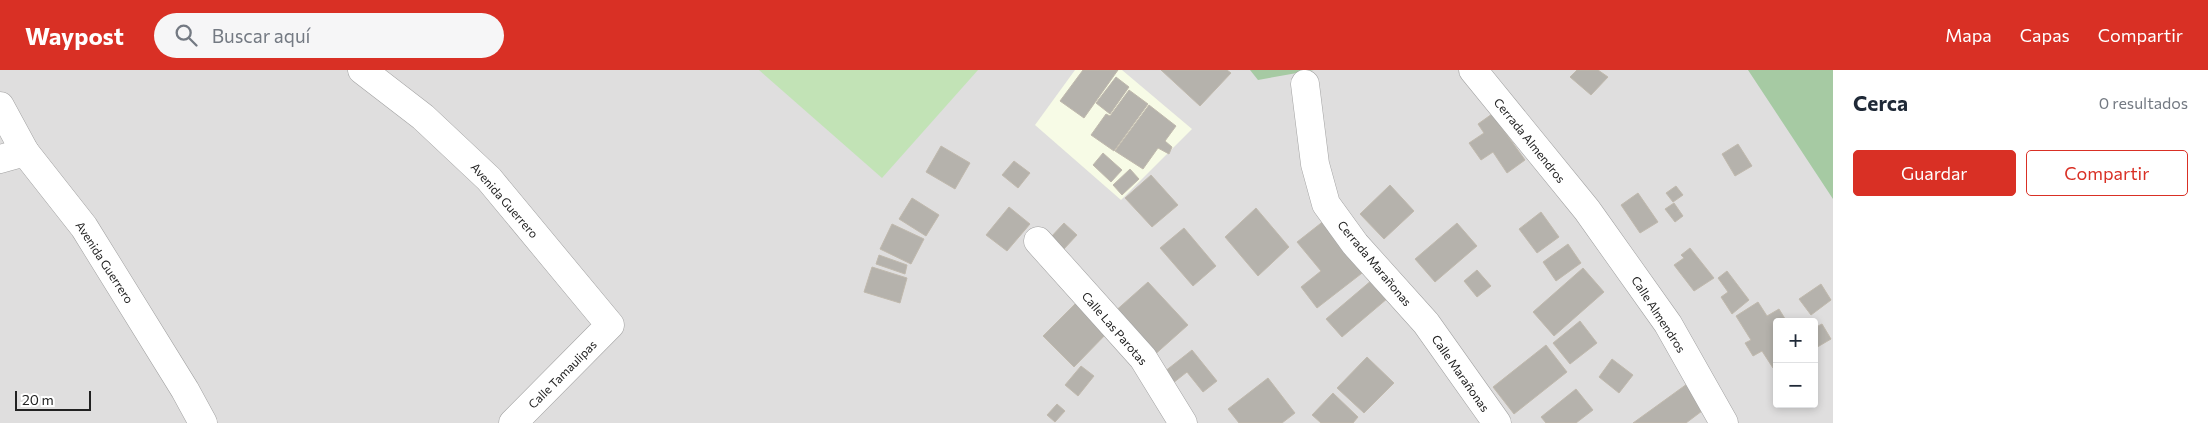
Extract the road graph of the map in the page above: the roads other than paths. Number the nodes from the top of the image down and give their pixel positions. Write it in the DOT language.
graph roads {
  1 [pos="362,70"];
  2 [pos="1473,70"];
  3 [pos="1305,84"];
  4 [pos="0,106"];
  5 [pos="13,155"];
  6 [pos="1587,210"];
  7 [pos="1038,241"];
  8 [pos="1426,323"];
  9 [pos="610,325"];
  10 [pos="203,423"];
  11 [pos="513,423"];
  12 [pos="1183,423"];
  13 [pos="1497,423"];
  14 [pos="1724,423"];
  1 -- 9 [label="street, Avenida Guerrero"];
  2 -- 6 [label="street, Cerrada Almendros"];
  3 -- 8 [label="street, Cerrada Marañonas"];
  4 -- 5 [label="street, Avenida Guerrero"];
  5 -- 10 [label="street, Avenida Guerrero"];
  6 -- 14 [label="street, Calle Almendros"];
  7 -- 12 [label="street, Calle Las Parotas"];
  8 -- 13 [label="street, Calle Marañonas"];
  9 -- 11 [label="street, Calle Tamaulipas"];
}
